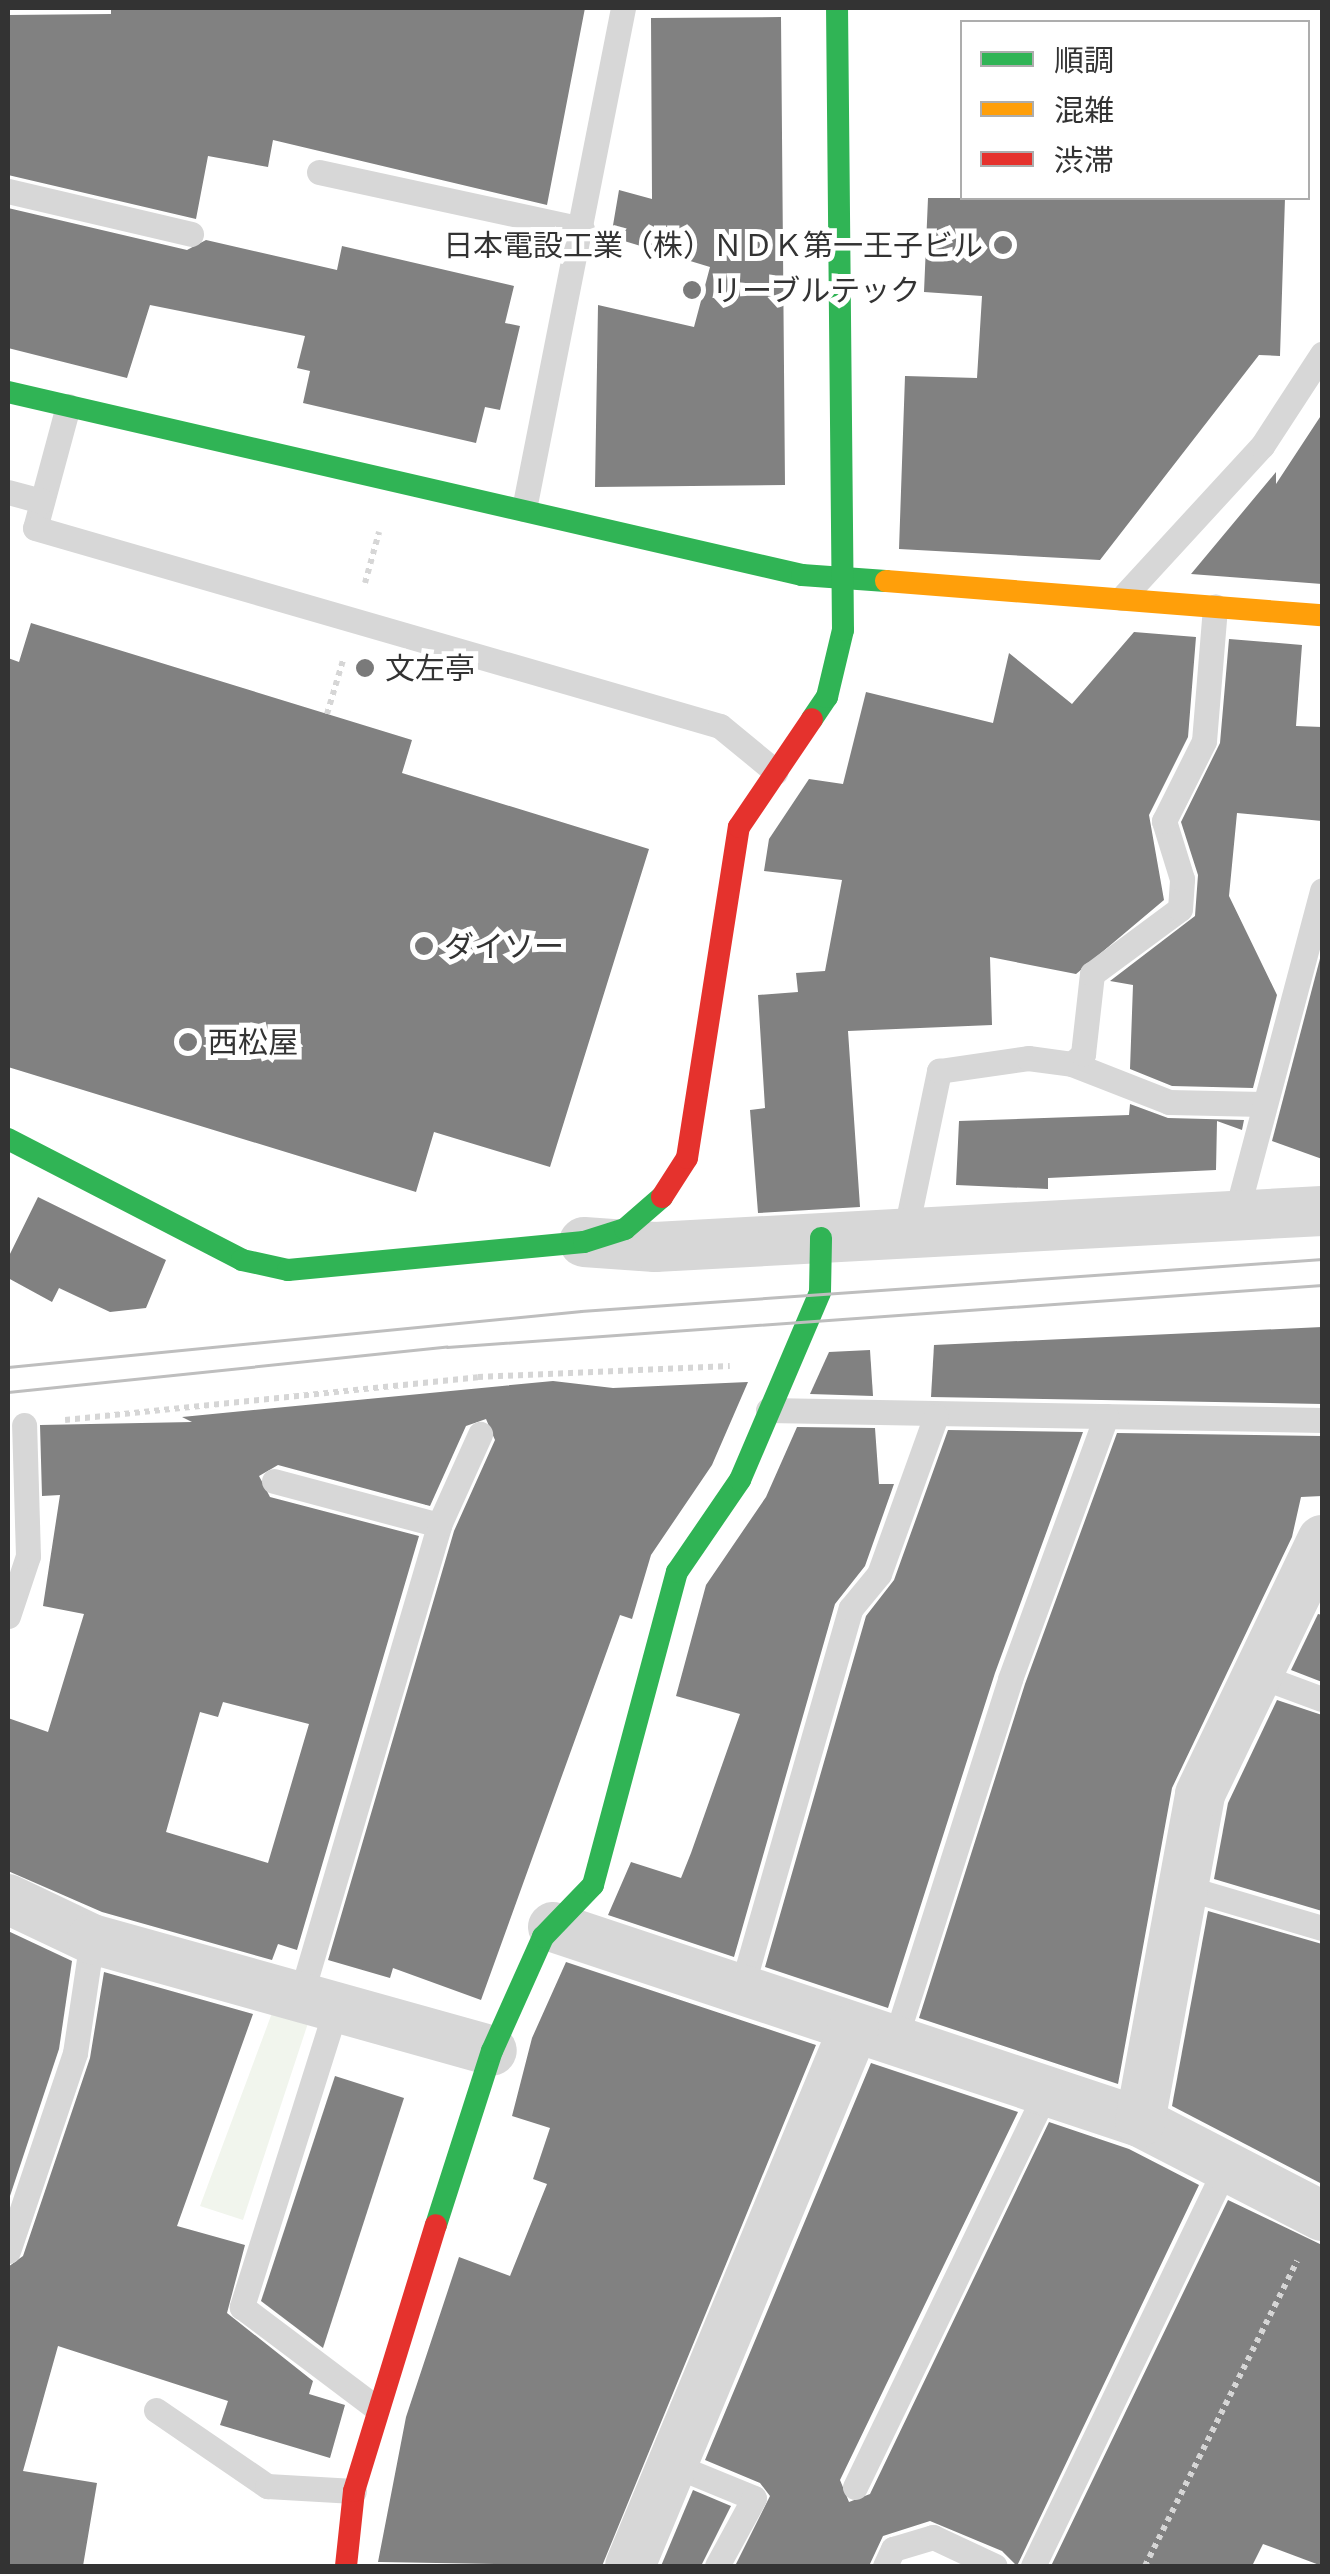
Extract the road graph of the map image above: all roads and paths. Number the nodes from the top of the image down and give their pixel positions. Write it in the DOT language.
graph roads {
  1 [pos="623,8"];
  2 [pos="837,8"];
  3 [pos="319,172"];
  4 [pos="8,191"];
  5 [pos="582,229"];
  6 [pos="191,234"];
  7 [pos="1322,354"];
  8 [pos="8,392"];
  9 [pos="68,406"];
  10 [pos="8,492"];
  11 [pos="42,501"];
  12 [pos="524,508"];
  13 [pos="839,580"];
  14 [pos="1122,598"];
  15 [pos="1215,606"];
  16 [pos="1322,615"];
  17 [pos="776,772"];
  18 [pos="1322,890"];
  19 [pos="1072,1064"];
  20 [pos="1263,1104"];
  21 [pos="8,1139"];
  22 [pos="1322,1210"];
  23 [pos="1236,1214"];
  24 [pos="906,1234"];
  25 [pos="821,1238"];
  26 [pos="584,1242"];
  27 [pos="779,1378"];
  28 [pos="768,1410"];
  29 [pos="936,1416"];
  30 [pos="1106,1416"];
  31 [pos="1322,1420"];
  32 [pos="24,1425"];
  33 [pos="480,1434"];
  34 [pos="274,1480"];
  35 [pos="439,1525"];
  36 [pos="1322,1540"];
  37 [pos="8,1616"];
  38 [pos="1257,1675"];
  39 [pos="1322,1700"];
  40 [pos="1180,1886"];
  41 [pos="8,1899"];
  42 [pos="552,1927"];
  43 [pos="1322,1928"];
  44 [pos="92,1938"];
  45 [pos="742,1987"];
  46 [pos="319,2000"];
  47 [pos="875,2032"];
  48 [pos="492,2051"];
  49 [pos="1046,2092"];
  50 [pos="1140,2122"];
  51 [pos="1226,2165"];
  52 [pos="1322,2216"];
  53 [pos="8,2251"];
  54 [pos="376,2408"];
  55 [pos="156,2410"];
  56 [pos="676,2466"];
  57 [pos="855,2487"];
  58 [pos="354,2491"];
  59 [pos="346,2566"];
  60 [pos="630,2566"];
  61 [pos="717,2566"];
  62 [pos="885,2566"];
  63 [pos="995,2566"];
  64 [pos="1033,2566"];
  65 [pos="1145,2566"];
  1 -- 5 [label="lane"];
  2 -- 13 [label="street"];
  3 -- 5 [label="lane"];
  4 -- 6 [label="lane"];
  5 -- 12 [label="lane"];
  7 -- 14 [label="lane"];
  8 -- 9 [label="street"];
  9 -- 11 [label="lane"];
  9 -- 12 [label="street"];
  10 -- 11 [label="lane"];
  11 -- 17 [label="lane"];
  12 -- 13 [label="street"];
  13 -- 14 [label="street"];
  13 -- 17 [label="street"];
  14 -- 15 [label="street"];
  15 -- 16 [label="street"];
  15 -- 19 [label="lane"];
  17 -- 26 [label="street"];
  18 -- 20 [label="lane"];
  19 -- 20 [label="lane"];
  19 -- 24 [label="lane"];
  20 -- 23 [label="lane"];
  21 -- 26 [label="street"];
  22 -- 23 [label="street"];
  23 -- 24 [label="street"];
  24 -- 25 [label="street"];
  25 -- 26 [label="street"];
  25 -- 27 [label="street"];
  27 -- 28 [label="street"];
  27 -- 32 [label="path"];
  28 -- 29 [label="lane"];
  28 -- 42 [label="street"];
  29 -- 30 [label="lane"];
  29 -- 45 [label="lane"];
  30 -- 31 [label="lane"];
  30 -- 47 [label="lane"];
  32 -- 37 [label="lane"];
  33 -- 35 [label="lane"];
  34 -- 35 [label="lane"];
  35 -- 46 [label="lane"];
  36 -- 38 [label="street"];
  38 -- 39 [label="lane"];
  38 -- 40 [label="street"];
  40 -- 43 [label="lane"];
  40 -- 50 [label="street"];
  41 -- 44 [label="street"];
  42 -- 45 [label="street"];
  42 -- 48 [label="street"];
  44 -- 46 [label="street"];
  44 -- 53 [label="lane"];
  45 -- 47 [label="street"];
  46 -- 48 [label="street"];
  46 -- 54 [label="lane"];
  47 -- 49 [label="street"];
  47 -- 56 [label="street"];
  48 -- 54 [label="street"];
  49 -- 50 [label="street"];
  49 -- 57 [label="lane"];
  50 -- 51 [label="street"];
  51 -- 52 [label="street"];
  51 -- 64 [label="lane"];
  52 -- 65 [label="path"];
  54 -- 58 [label="street"];
  55 -- 58 [label="lane"];
  56 -- 60 [label="street"];
  56 -- 61 [label="lane"];
  58 -- 59 [label="street"];
  62 -- 63 [label="lane"];
}
